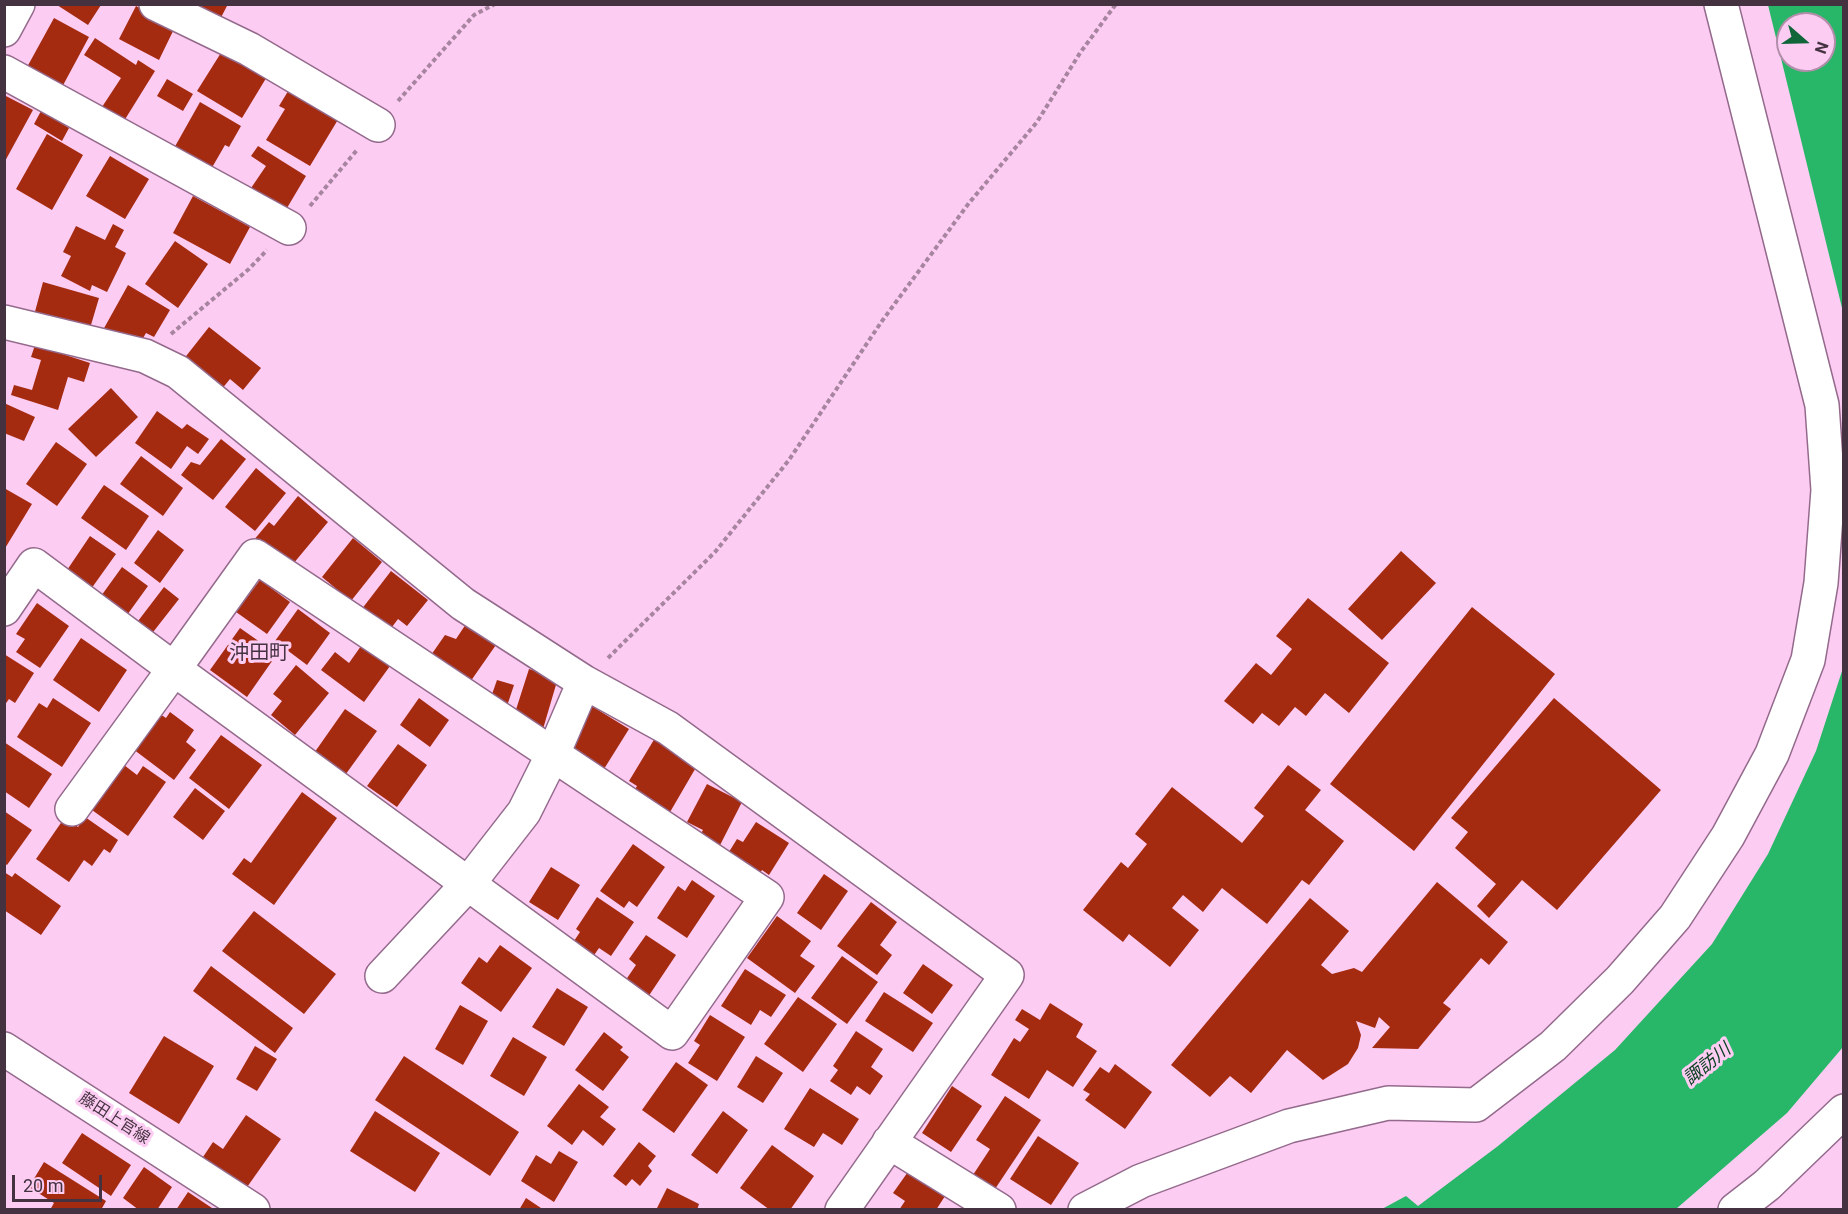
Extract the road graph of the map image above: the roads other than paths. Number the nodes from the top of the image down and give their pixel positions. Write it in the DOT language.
graph roads {
  1 [pos="18,4"];
  2 [pos="156,4"];
  3 [pos="1721,4"];
  4 [pos="4,30"];
  5 [pos="4,72"];
  6 [pos="378,125"];
  7 [pos="289,228"];
  8 [pos="4,322"];
  9 [pos="4,609"];
  10 [pos="174,669"];
  11 [pos="584,682"];
  12 [pos="553,754"];
  13 [pos="72,810"];
  14 [pos="468,884"];
  15 [pos="382,976"];
  16 [pos="4,1049"];
  17 [pos="1844,1111"];
  18 [pos="889,1142"];
  19 [pos="253,1209"];
  20 [pos="842,1209"];
  21 [pos="999,1209"];
  22 [pos="1085,1209"];
  23 [pos="1735,1209"];
  1 -- 4 [label="street"];
  2 -- 6 [label="street"];
  3 -- 22 [label="street"];
  5 -- 7 [label="street"];
  8 -- 11 [label="street"];
  9 -- 10 [label="street"];
  10 -- 12 [label="street"];
  10 -- 13 [label="street"];
  10 -- 14 [label="street"];
  11 -- 12 [label="street"];
  11 -- 18 [label="street"];
  12 -- 14 [label="street"];
  12 -- 14 [label="street"];
  14 -- 15 [label="street"];
  16 -- 19 [label="street, 藤田上官線"];
  17 -- 23 [label="street"];
  18 -- 20 [label="street"];
  18 -- 21 [label="street"];
}
